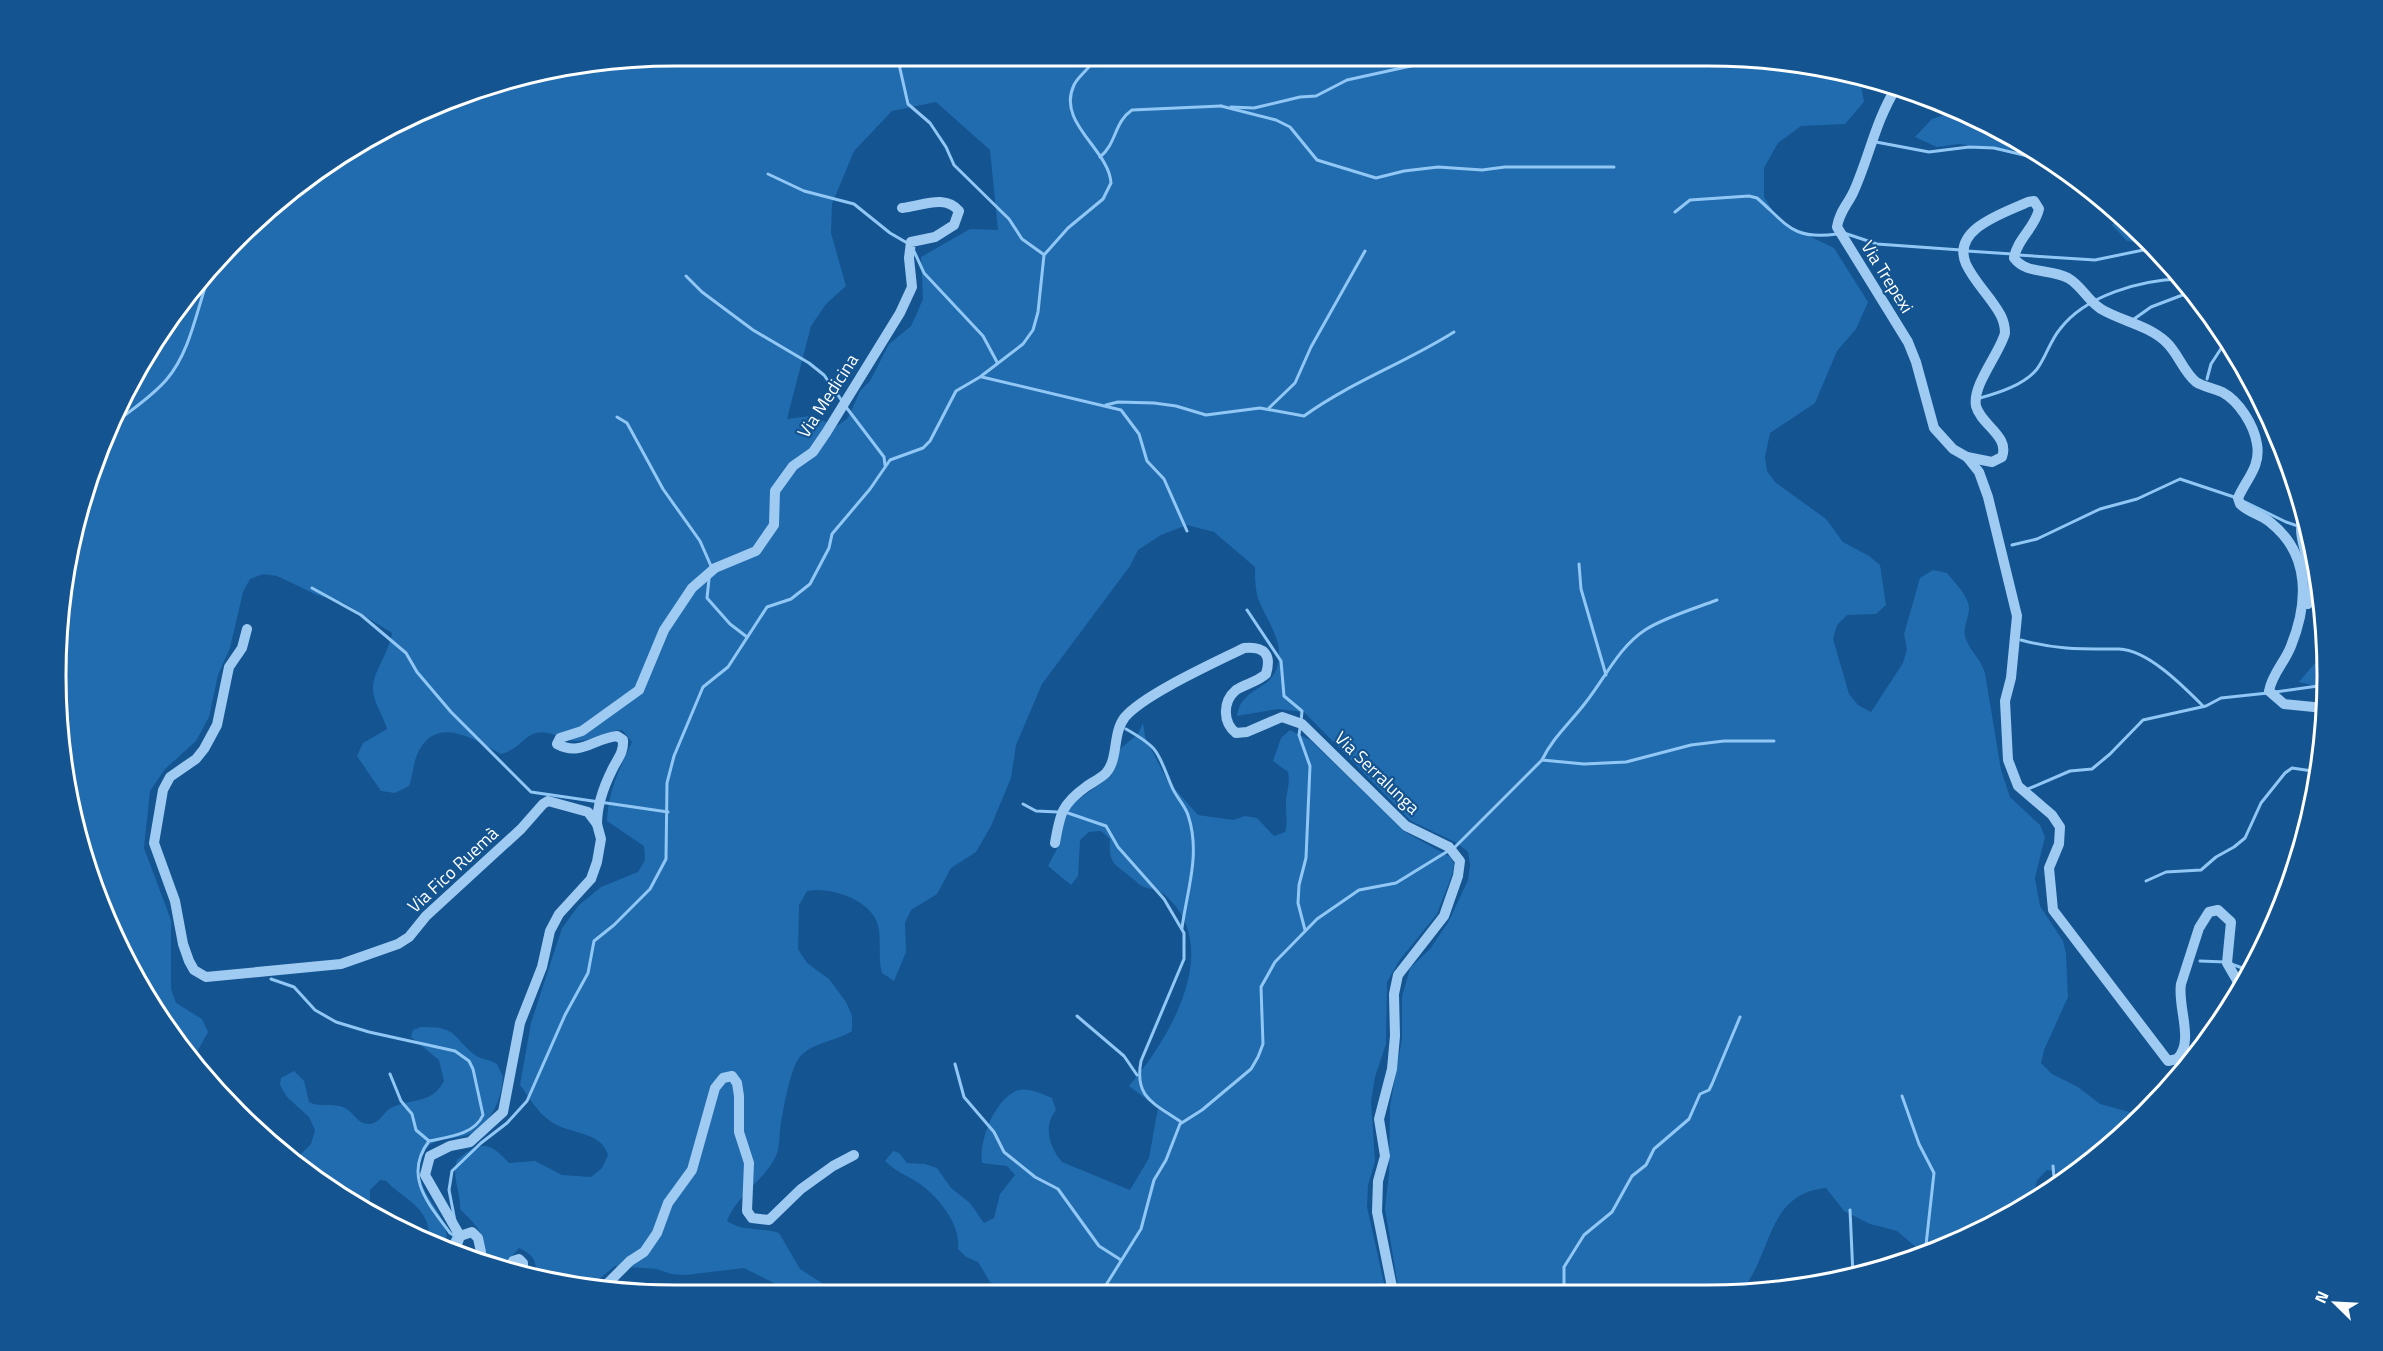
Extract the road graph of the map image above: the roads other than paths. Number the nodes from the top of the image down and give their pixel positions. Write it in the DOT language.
graph roads {
  1 [pos="1893,95"];
  2 [pos="902,208"];
  3 [pos="1967,457"];
  4 [pos="2312,594"];
  5 [pos="2301,613"];
  6 [pos="247,629"];
  7 [pos="2316,707"];
  8 [pos="597,824"];
  9 [pos="1055,843"];
  10 [pos="2236,978"];
  11 [pos="854,1155"];
  12 [pos="460,1236"];
  13 [pos="457,1245"];
  14 [pos="480,1253"];
  15 [pos="512,1262"];
  16 [pos="524,1265"];
  17 [pos="610,1281"];
  18 [pos="1392,1285"];
  1 -- 3 [label="street, Via Trepexi"];
  2 -- 8 [label="street, Via Medicina"];
  3 -- 5 [label="street"];
  3 -- 10 [label="street, Via Trepexi"];
  4 -- 5 [label="street"];
  5 -- 7 [label="street"];
  6 -- 8 [label="street, Via Fico Ruemà"];
  8 -- 12 [label="street"];
  9 -- 18 [label="street, Via Serralunga"];
  11 -- 17 [label="street"];
  12 -- 13 [label="street"];
  12 -- 14 [label="street"];
  15 -- 16 [label="street"];
}
